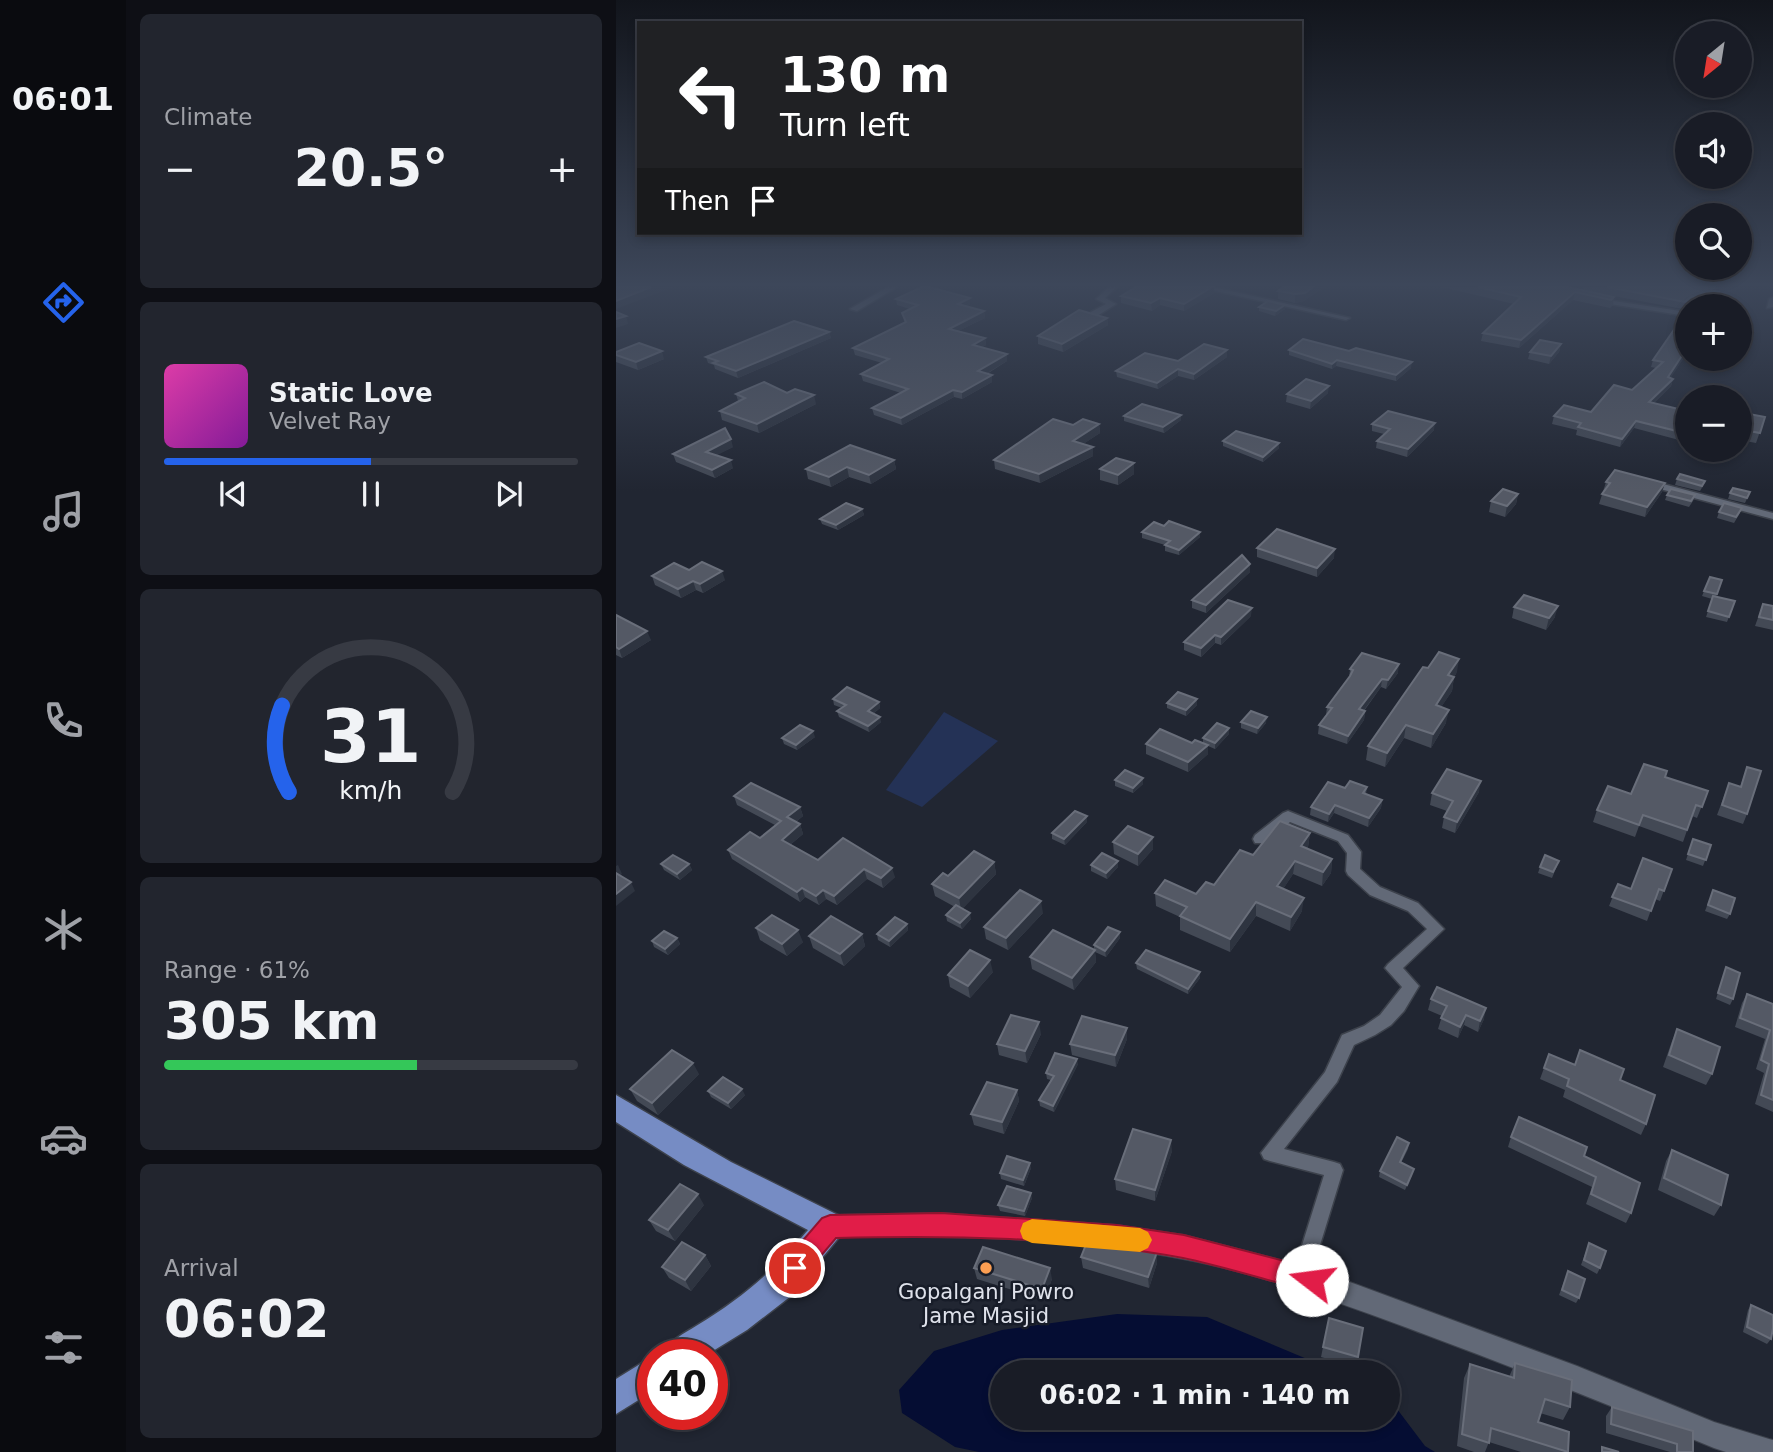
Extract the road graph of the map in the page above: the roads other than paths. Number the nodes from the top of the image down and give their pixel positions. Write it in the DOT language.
graph roads {
  1 [pos="1634,479"];
  2 [pos="1773,516"];
  3 [pos="1261,839"];
  4 [pos="616,1107"];
  5 [pos="830,1226"];
  6 [pos="1312,1280"];
  7 [pos="704,1339"];
  8 [pos="637,1383"];
  9 [pos="616,1398"];
  10 [pos="1769,1452"];
  1 -- 2 [label="street"];
  3 -- 6 [label="street"];
  4 -- 5 [label="main road"];
  5 -- 6 [label="street"];
  5 -- 7 [label="main road"];
  6 -- 10 [label="street"];
  8 -- 9 [label="main road"];
}
